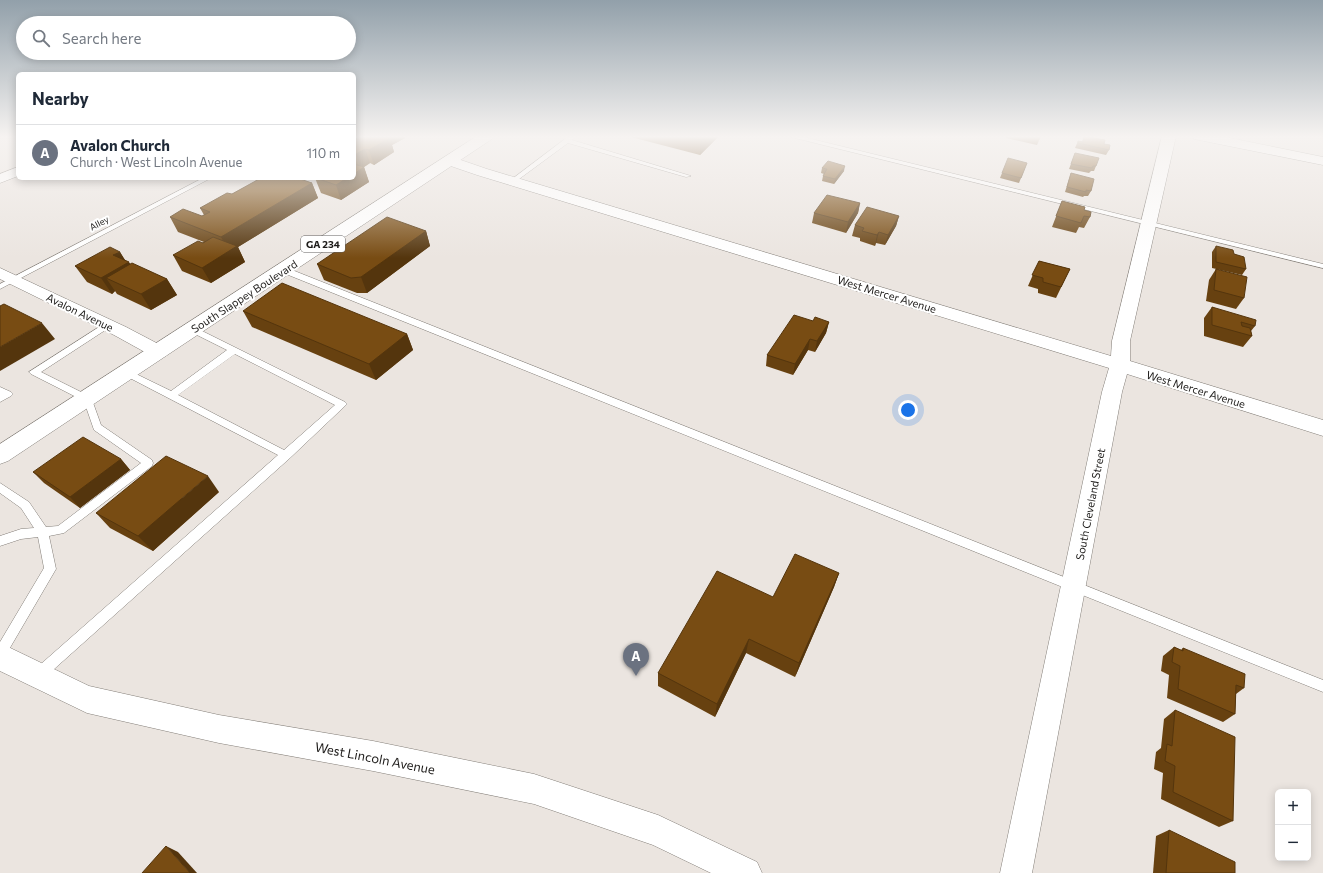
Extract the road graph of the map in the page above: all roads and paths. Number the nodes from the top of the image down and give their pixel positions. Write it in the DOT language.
graph roads {
  1 [pos="426,177"];
  2 [pos="500,177"];
  3 [pos="519,177"];
  4 [pos="956,177"];
  5 [pos="1160,177"];
  6 [pos="204,180"];
  7 [pos="513,181"];
  8 [pos="1149,224"];
  9 [pos="1323,266"];
  10 [pos="284,270"];
  11 [pos="4,280"];
  12 [pos="107,325"];
  13 [pos="194,330"];
  14 [pos="234,350"];
  15 [pos="159,352"];
  16 [pos="1120,365"];
  17 [pos="127,373"];
  18 [pos="0,390"];
  19 [pos="171,396"];
  20 [pos="0,399"];
  21 [pos="88,399"];
  22 [pos="1323,428"];
  23 [pos="0,455"];
  24 [pos="286,455"];
  25 [pos="0,487"];
  26 [pos="43,532"];
  27 [pos="0,542"];
  28 [pos="1074,586"];
  29 [pos="0,655"];
  30 [pos="38,676"];
  31 [pos="1323,686"];
  32 [pos="746,873"];
  33 [pos="1016,873"];
  1 -- 10 [label="main road, South Slappey Boulevard / GA 234"];
  2 -- 7 [label="street, West Mercer Avenue"];
  3 -- 7 [label="lane"];
  4 -- 8 [label="lane"];
  5 -- 8 [label="street, South Cleveland Street"];
  6 -- 11 [label="lane, Alley"];
  7 -- 16 [label="street, West Mercer Avenue"];
  8 -- 9 [label="lane"];
  8 -- 16 [label="street, South Cleveland Street"];
  10 -- 13 [label="main road, South Slappey Boulevard / GA 234"];
  10 -- 28 [label="lane"];
  11 -- 12 [label="street, Avalon Avenue"];
  12 -- 15 [label="street, Avalon Avenue"];
  12 -- 21 [label="lane"];
  13 -- 14 [label="lane"];
  13 -- 15 [label="main road, South Slappey Boulevard / GA 234"];
  14 -- 19 [label="lane"];
  14 -- 24 [label="lane"];
  15 -- 17 [label="main road, South Slappey Boulevard / GA 234"];
  16 -- 22 [label="street, West Mercer Avenue"];
  16 -- 28 [label="street, South Cleveland Street"];
  17 -- 19 [label="lane"];
  17 -- 21 [label="main road, South Slappey Boulevard / GA 234"];
  18 -- 20 [label="lane"];
  19 -- 24 [label="lane"];
  21 -- 23 [label="main road, South Slappey Boulevard / GA 234"];
  21 -- 26 [label="lane"];
  24 -- 30 [label="lane"];
  25 -- 26 [label="lane"];
  26 -- 27 [label="lane"];
  26 -- 29 [label="lane"];
  28 -- 31 [label="lane"];
  28 -- 33 [label="street, South Cleveland Street"];
  29 -- 30 [label="street, West Lincoln Avenue"];
  30 -- 32 [label="street, West Lincoln Avenue"];
}
